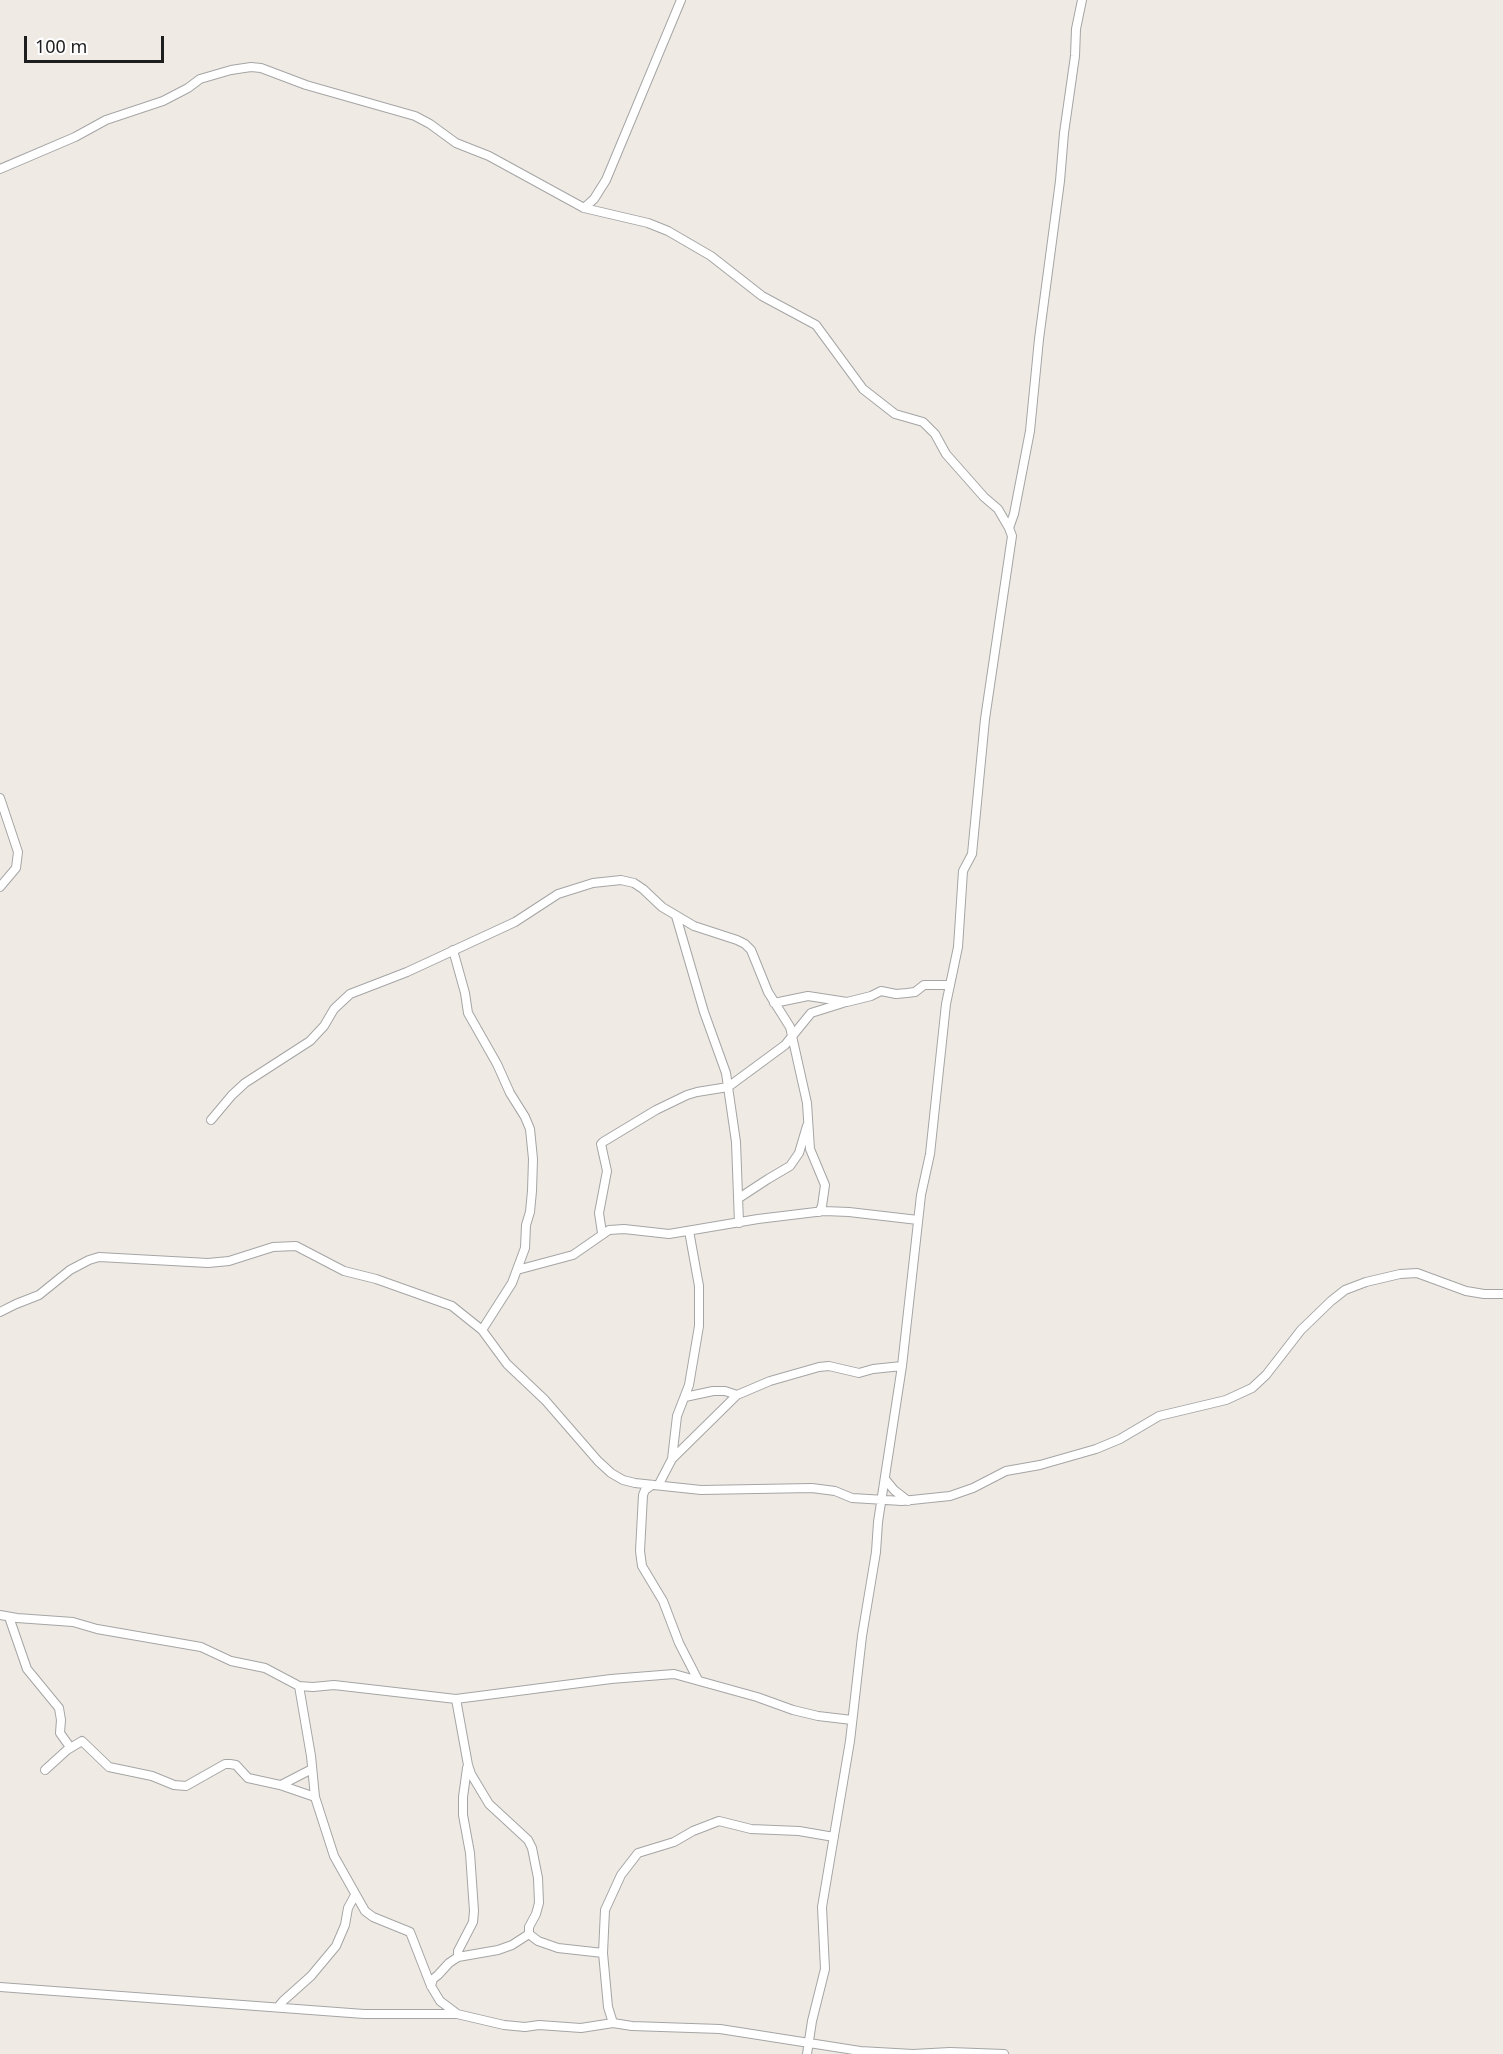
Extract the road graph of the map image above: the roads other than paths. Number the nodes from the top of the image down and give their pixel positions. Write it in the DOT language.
graph roads {
  1 [pos="681,0"];
  2 [pos="1082,0"];
  3 [pos="0,169"];
  4 [pos="584,208"];
  5 [pos="998,508"];
  6 [pos="1014,514"];
  7 [pos="1009,528"];
  8 [pos="0,798"];
  9 [pos="0,886"];
  10 [pos="676,915"];
  11 [pos="453,950"];
  12 [pos="950,985"];
  13 [pos="774,1003"];
  14 [pos="843,1003"];
  15 [pos="792,1039"];
  16 [pos="728,1087"];
  17 [pos="210,1120"];
  18 [pos="808,1123"];
  19 [pos="739,1198"];
  20 [pos="819,1212"];
  21 [pos="918,1220"];
  22 [pos="739,1223"];
  23 [pos="689,1231"];
  24 [pos="602,1233"];
  25 [pos="517,1270"];
  26 [pos="1503,1294"];
  27 [pos="0,1312"];
  28 [pos="482,1330"];
  29 [pos="902,1366"];
  30 [pos="737,1395"];
  31 [pos="685,1397"];
  32 [pos="672,1459"];
  33 [pos="885,1479"];
  34 [pos="656,1485"];
  35 [pos="882,1500"];
  36 [pos="909,1501"];
  37 [pos="4,1616"];
  38 [pos="698,1680"];
  39 [pos="299,1686"];
  40 [pos="456,1699"];
  41 [pos="852,1720"];
  42 [pos="70,1747"];
  43 [pos="468,1765"];
  44 [pos="45,1770"];
  45 [pos="312,1770"];
  46 [pos="280,1785"];
  47 [pos="315,1797"];
  48 [pos="834,1837"];
  49 [pos="355,1894"];
  50 [pos="529,1934"];
  51 [pos="603,1953"];
  52 [pos="458,1957"];
  53 [pos="431,1986"];
  54 [pos="0,1988"];
  55 [pos="278,2007"];
  56 [pos="457,2014"];
  57 [pos="613,2024"];
  58 [pos="810,2042"];
  59 [pos="807,2054"];
  60 [pos="1004,2054"];
  1 -- 4 [label="street"];
  2 -- 6 [label="street"];
  3 -- 4 [label="street"];
  4 -- 5 [label="street"];
  5 -- 6 [label="street"];
  5 -- 7 [label="street"];
  6 -- 7 [label="street"];
  7 -- 12 [label="street"];
  8 -- 9 [label="street"];
  10 -- 11 [label="street"];
  10 -- 13 [label="street"];
  10 -- 16 [label="street"];
  11 -- 17 [label="street"];
  11 -- 25 [label="street"];
  12 -- 14 [label="street"];
  12 -- 21 [label="street"];
  13 -- 14 [label="street"];
  13 -- 15 [label="street"];
  14 -- 15 [label="street"];
  15 -- 16 [label="street"];
  15 -- 18 [label="street"];
  16 -- 19 [label="street"];
  16 -- 24 [label="street"];
  18 -- 19 [label="street"];
  18 -- 20 [label="street"];
  19 -- 22 [label="street"];
  20 -- 21 [label="street"];
  20 -- 22 [label="street"];
  21 -- 29 [label="street"];
  22 -- 23 [label="street"];
  23 -- 24 [label="street"];
  23 -- 31 [label="street"];
  24 -- 25 [label="street"];
  25 -- 28 [label="street"];
  26 -- 36 [label="street"];
  27 -- 28 [label="street"];
  28 -- 34 [label="street"];
  29 -- 30 [label="street"];
  29 -- 33 [label="street"];
  30 -- 31 [label="street"];
  30 -- 32 [label="street"];
  31 -- 32 [label="street"];
  32 -- 34 [label="street"];
  33 -- 35 [label="street"];
  33 -- 36 [label="street"];
  34 -- 35 [label="street"];
  34 -- 38 [label="street"];
  35 -- 36 [label="street"];
  35 -- 41 [label="street"];
  37 -- 39 [label="street"];
  37 -- 42 [label="street"];
  38 -- 40 [label="street"];
  38 -- 41 [label="street"];
  39 -- 40 [label="street"];
  39 -- 45 [label="street"];
  40 -- 43 [label="street"];
  41 -- 48 [label="street"];
  42 -- 44 [label="street"];
  42 -- 46 [label="street"];
  43 -- 50 [label="street"];
  43 -- 52 [label="street"];
  45 -- 46 [label="street"];
  45 -- 47 [label="street"];
  46 -- 47 [label="street"];
  47 -- 49 [label="street"];
  48 -- 51 [label="street"];
  48 -- 58 [label="street"];
  49 -- 53 [label="street"];
  49 -- 55 [label="street"];
  50 -- 51 [label="street"];
  50 -- 52 [label="street"];
  51 -- 57 [label="street"];
  52 -- 53 [label="street"];
  53 -- 56 [label="street"];
  54 -- 55 [label="street"];
  55 -- 56 [label="street"];
  56 -- 57 [label="street"];
  57 -- 58 [label="street"];
  58 -- 59 [label="street"];
  58 -- 60 [label="street"];
}
